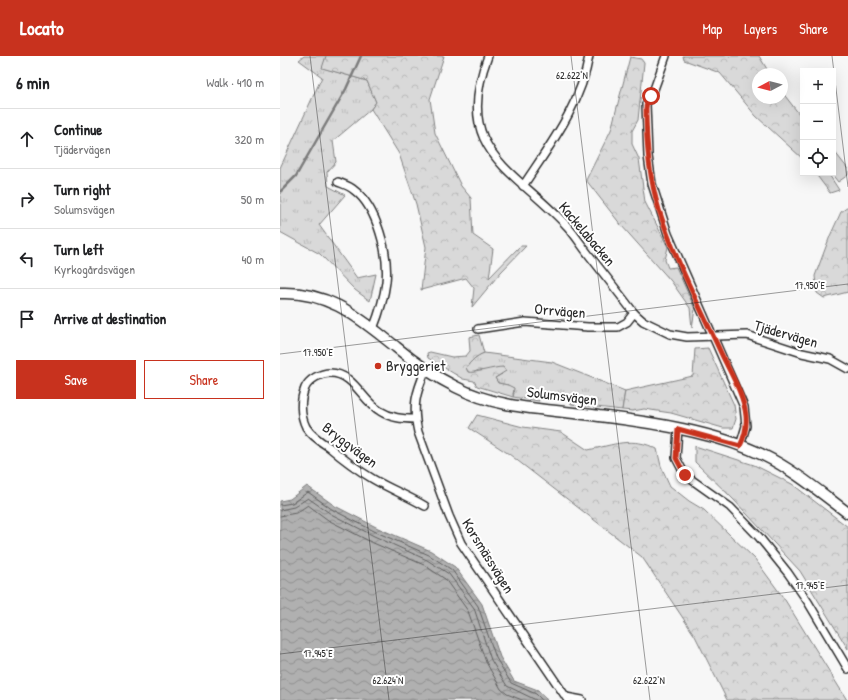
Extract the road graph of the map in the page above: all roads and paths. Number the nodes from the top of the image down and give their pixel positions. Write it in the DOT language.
graph roads {
  1 [pos="488,56"];
  2 [pos="589,56"];
  3 [pos="666,56"];
  4 [pos="338,182"];
  5 [pos="524,186"];
  6 [pos="280,293"];
  7 [pos="634,313"];
  8 [pos="373,329"];
  9 [pos="478,329"];
  10 [pos="714,337"];
  11 [pos="426,369"];
  12 [pos="848,369"];
  13 [pos="415,419"];
  14 [pos="678,429"];
  15 [pos="740,446"];
  16 [pos="425,506"];
  17 [pos="848,513"];
  18 [pos="848,669"];
  19 [pos="567,699"];
  20 [pos="582,700"];
  1 -- 5 [label="street, Kackelabacken"];
  2 -- 5 [label="street"];
  3 -- 10 [label="street"];
  4 -- 8 [label="street"];
  5 -- 7 [label="street, Kackelabacken"];
  6 -- 8 [label="main road, Solumsvägen"];
  7 -- 9 [label="street, Orrvägen"];
  7 -- 10 [label="street, Kackelabacken"];
  8 -- 11 [label="main road, Solumsvägen"];
  10 -- 12 [label="street, Tjädervägen"];
  10 -- 15 [label="street"];
  11 -- 13 [label="street, Korsmässvägen"];
  11 -- 14 [label="main road, Solumsvägen"];
  13 -- 16 [label="street, Bryggvägen"];
  13 -- 19 [label="street, Korsmässvägen"];
  14 -- 15 [label="main road, Solumsvägen"];
  14 -- 18 [label="street"];
  15 -- 17 [label="main road, Solumsvägen"];
  19 -- 20 [label="street, Korsmässvägen"];
}
